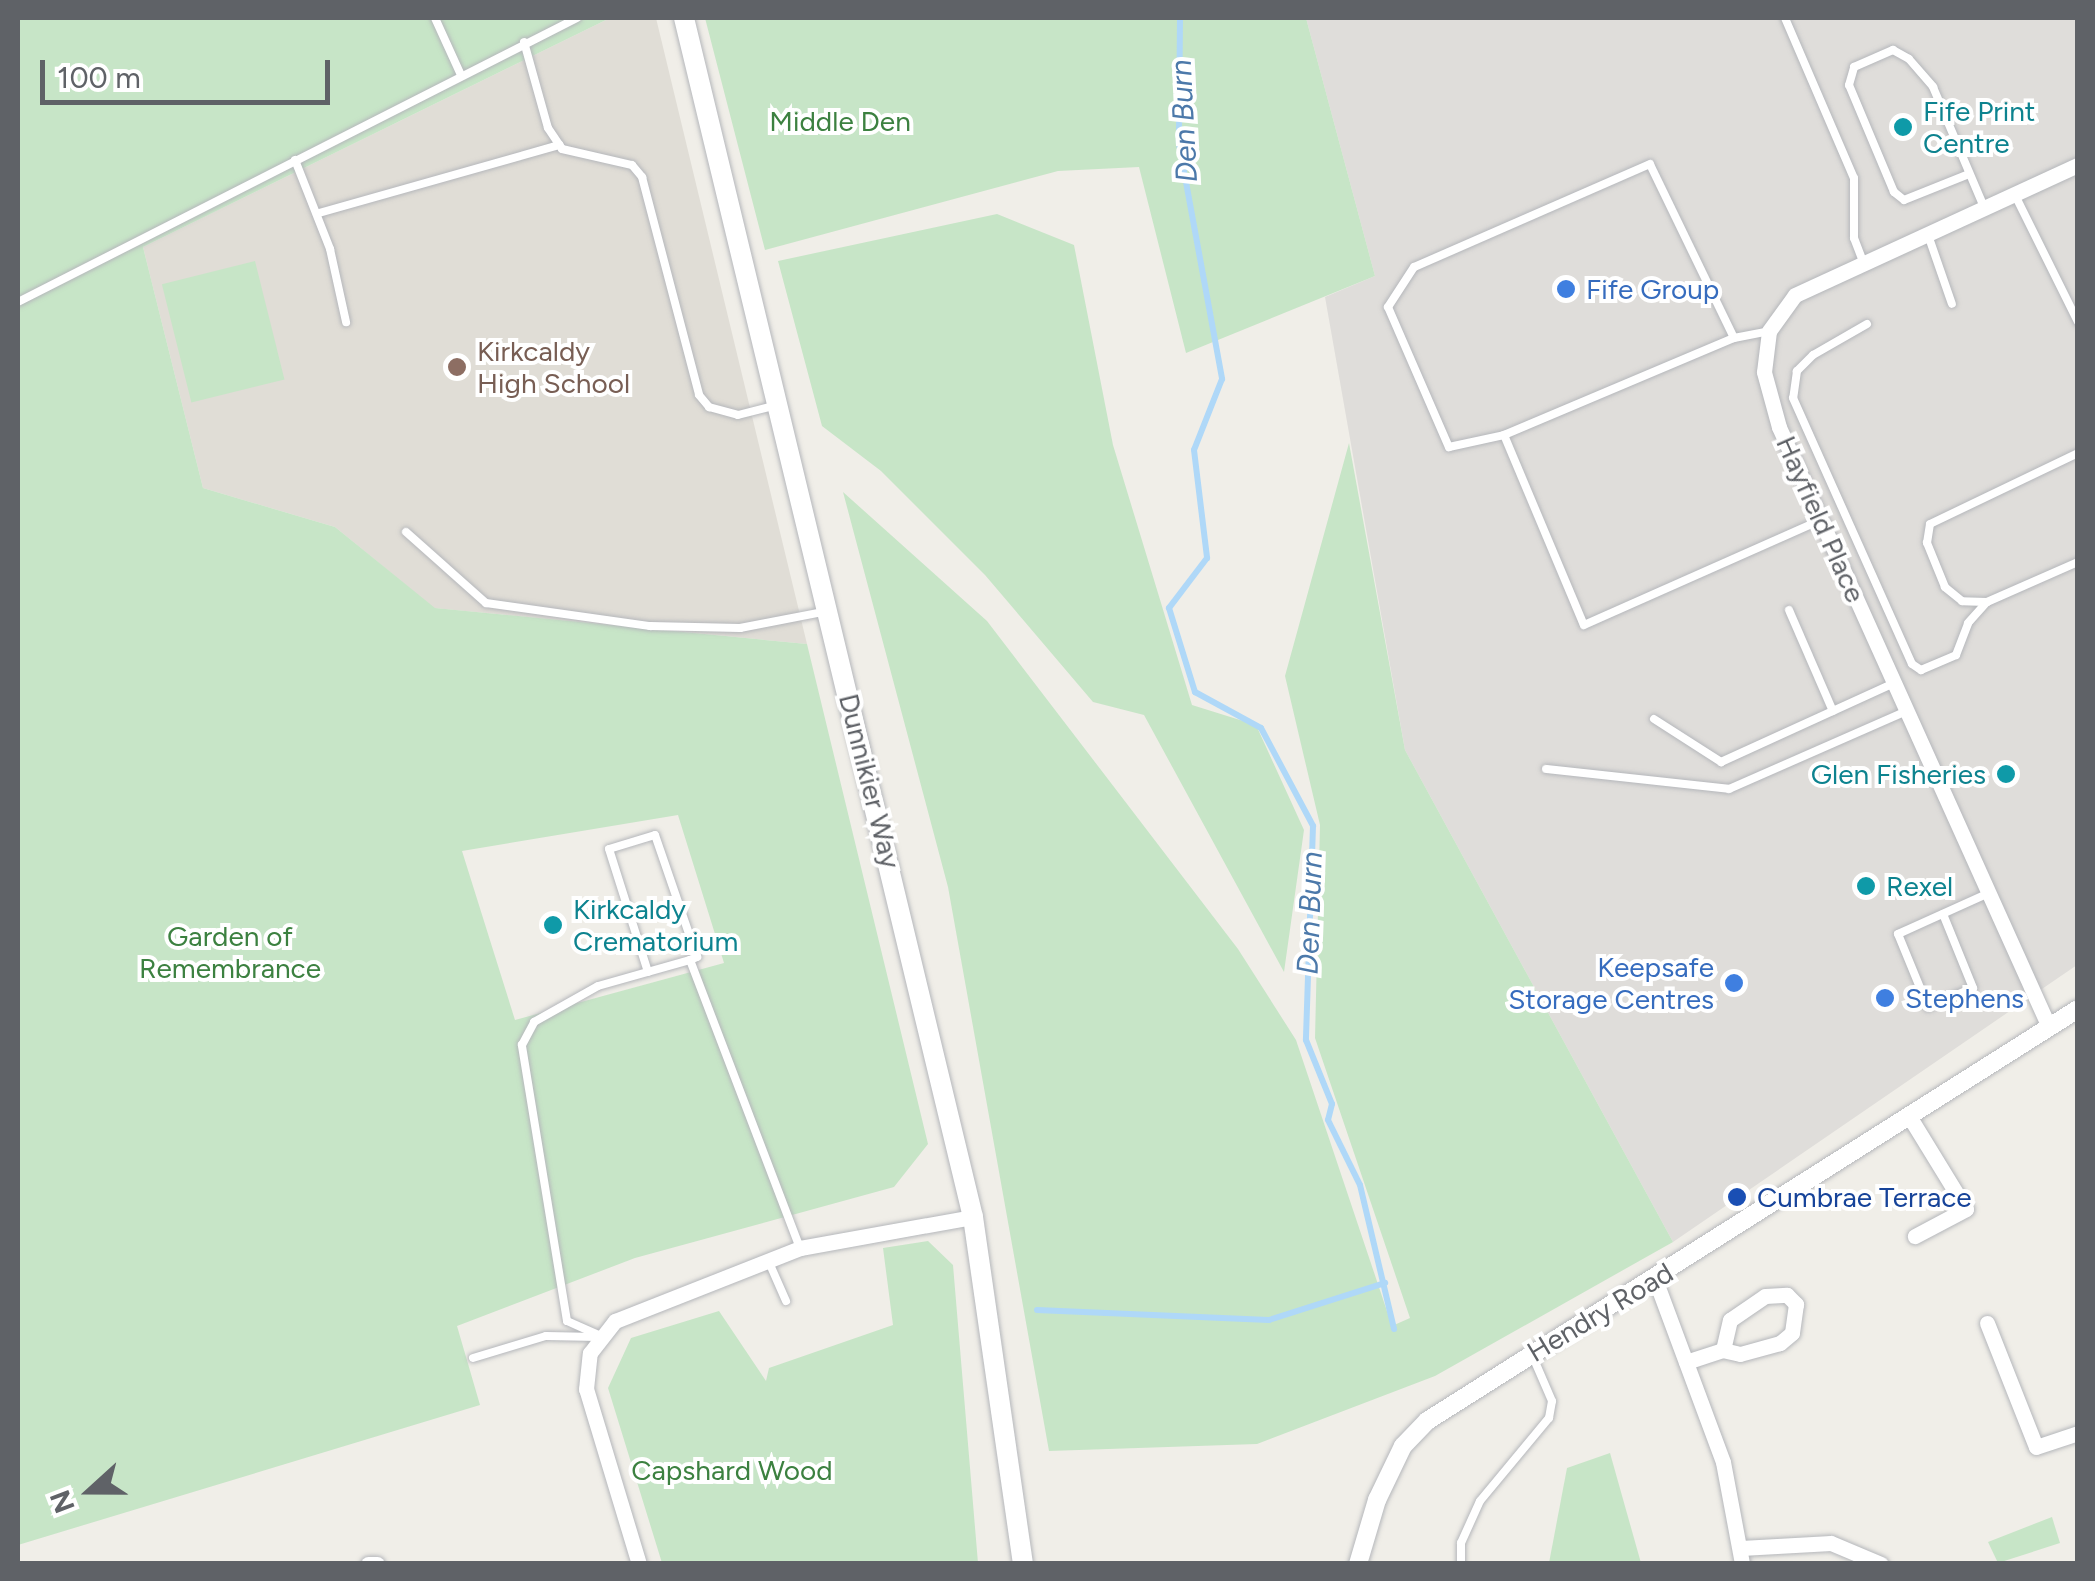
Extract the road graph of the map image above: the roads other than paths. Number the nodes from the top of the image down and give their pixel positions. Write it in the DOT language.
graph roads {
  1 [pos="435,18"];
  2 [pos="577,18"];
  3 [pos="684,18"];
  4 [pos="1784,18"];
  5 [pos="524,42"];
  6 [pos="461,74"];
  7 [pos="560,145"];
  8 [pos="295,160"];
  9 [pos="2078,165"];
  10 [pos="1969,174"];
  11 [pos="2014,193"];
  12 [pos="1984,207"];
  13 [pos="319,213"];
  14 [pos="1927,232"];
  15 [pos="1863,261"];
  16 [pos="18,302"];
  17 [pos="1952,304"];
  18 [pos="346,322"];
  19 [pos="2078,322"];
  20 [pos="1866,324"];
  21 [pos="1769,331"];
  22 [pos="1734,338"];
  23 [pos="777,405"];
  24 [pos="1504,436"];
  25 [pos="2078,453"];
  26 [pos="1821,520"];
  27 [pos="406,532"];
  28 [pos="2078,562"];
  29 [pos="1987,602"];
  30 [pos="1789,610"];
  31 [pos="827,612"];
  32 [pos="1894,683"];
  33 [pos="1833,711"];
  34 [pos="1907,711"];
  35 [pos="1654,719"];
  36 [pos="1546,769"];
  37 [pos="1988,892"];
  38 [pos="1942,914"];
  39 [pos="690,960"];
  40 [pos="648,972"];
  41 [pos="2078,1009"];
  42 [pos="2049,1026"];
  43 [pos="1909,1116"];
  44 [pos="973,1217"];
  45 [pos="1914,1236"];
  46 [pos="800,1248"];
  47 [pos="768,1260"];
  48 [pos="1655,1279"];
  49 [pos="786,1302"];
  50 [pos="1987,1323"];
  51 [pos="603,1337"];
  52 [pos="1723,1350"];
  53 [pos="1531,1353"];
  54 [pos="473,1358"];
  55 [pos="1686,1362"];
  56 [pos="2078,1433"];
  57 [pos="1742,1556"];
  58 [pos="1020,1560"];
  59 [pos="368,1564"];
  60 [pos="377,1564"];
  61 [pos="640,1564"];
  62 [pos="1358,1564"];
  63 [pos="1462,1564"];
  64 [pos="1881,1564"];
  1 -- 6 [label="lane"];
  2 -- 5 [label="lane"];
  3 -- 23 [label="main road, Dunnikier Way"];
  4 -- 15 [label="lane"];
  5 -- 6 [label="lane"];
  5 -- 7 [label="lane"];
  6 -- 8 [label="lane"];
  7 -- 13 [label="lane"];
  7 -- 23 [label="lane"];
  8 -- 13 [label="lane"];
  8 -- 16 [label="lane"];
  9 -- 11 [label="street"];
  10 -- 10 [label="lane"];
  10 -- 12 [label="lane"];
  11 -- 12 [label="street"];
  11 -- 19 [label="lane"];
  12 -- 14 [label="street"];
  13 -- 18 [label="lane"];
  14 -- 15 [label="street"];
  14 -- 17 [label="lane"];
  15 -- 21 [label="street"];
  20 -- 29 [label="lane"];
  21 -- 22 [label="lane"];
  21 -- 26 [label="street, Hayfield Place"];
  22 -- 24 [label="lane"];
  22 -- 24 [label="lane"];
  23 -- 31 [label="main road, Dunnikier Way"];
  24 -- 26 [label="lane"];
  25 -- 29 [label="lane"];
  26 -- 32 [label="street, Hayfield Place"];
  27 -- 31 [label="lane"];
  28 -- 29 [label="lane"];
  30 -- 33 [label="lane"];
  31 -- 44 [label="main road, Dunnikier Way"];
  32 -- 33 [label="lane"];
  32 -- 34 [label="street, Hayfield Place"];
  33 -- 35 [label="lane"];
  34 -- 36 [label="lane"];
  34 -- 37 [label="street, Hayfield Place"];
  37 -- 38 [label="lane"];
  37 -- 42 [label="street, Hayfield Place"];
  38 -- 38 [label="lane"];
  39 -- 40 [label="lane"];
  39 -- 40 [label="lane"];
  39 -- 46 [label="lane"];
  40 -- 51 [label="lane"];
  41 -- 42 [label="street, Hendry Road"];
  42 -- 43 [label="street, Hendry Road"];
  43 -- 45 [label="street"];
  43 -- 48 [label="street, Hendry Road"];
  44 -- 46 [label="street"];
  44 -- 58 [label="main road, Dunnikier Way"];
  46 -- 47 [label="street"];
  47 -- 49 [label="lane"];
  47 -- 51 [label="street"];
  48 -- 53 [label="street, Hendry Road"];
  48 -- 55 [label="street"];
  50 -- 56 [label="street"];
  51 -- 54 [label="lane"];
  51 -- 61 [label="street"];
  52 -- 52 [label="street"];
  52 -- 55 [label="street"];
  53 -- 62 [label="street, Hendry Road"];
  53 -- 63 [label="lane"];
  55 -- 57 [label="street"];
  57 -- 64 [label="street"];
  59 -- 60 [label="street"];
}
